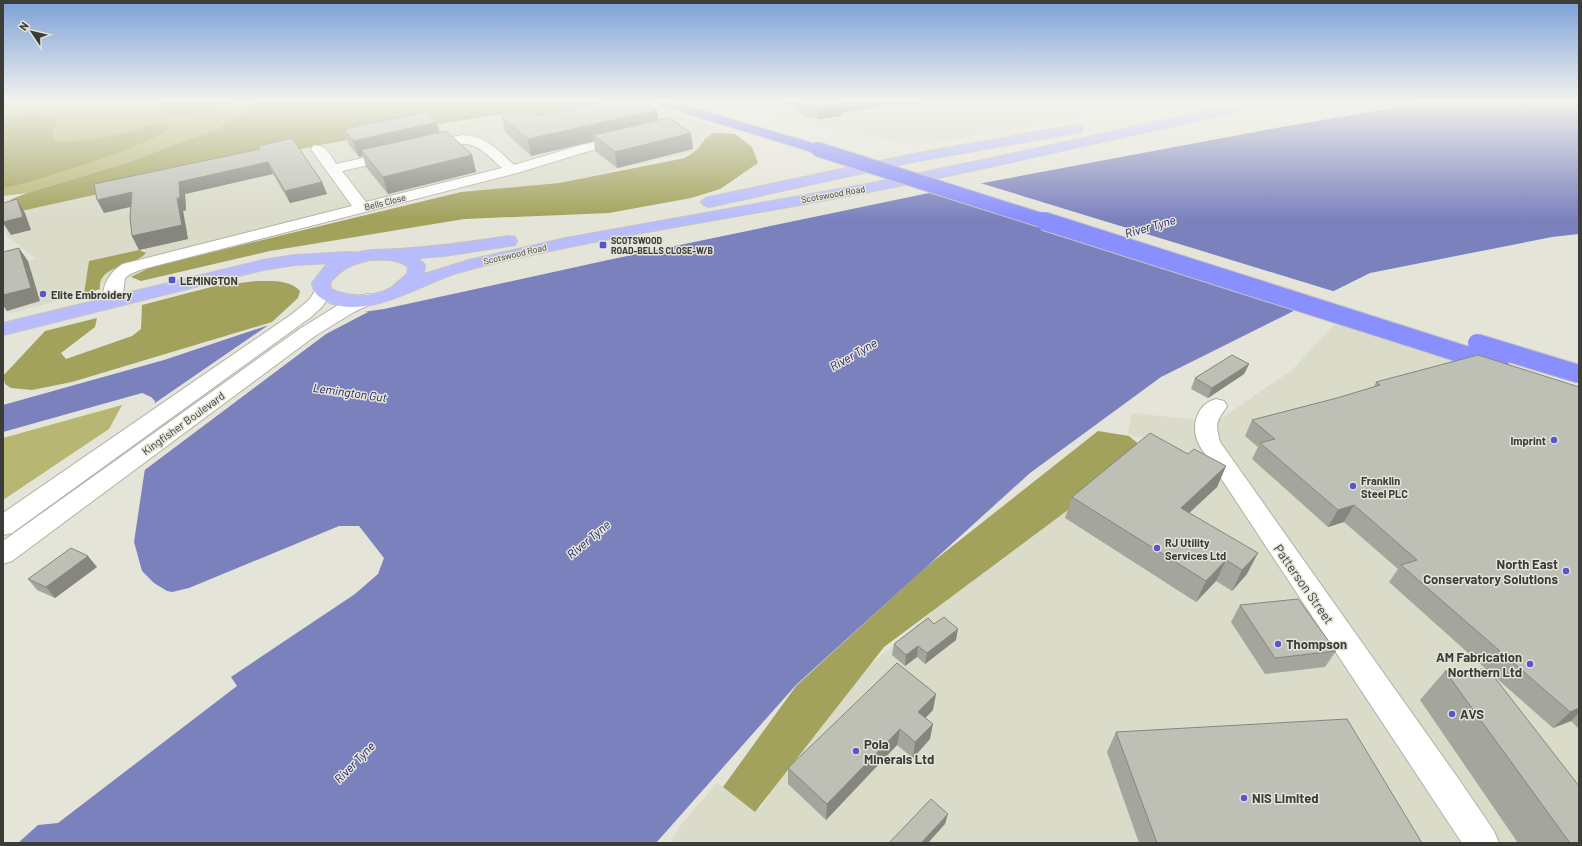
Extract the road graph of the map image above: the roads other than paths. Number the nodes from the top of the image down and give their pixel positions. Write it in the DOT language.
graph roads {
  1 [pos="459,140"];
  2 [pos="474,140"];
  3 [pos="618,140"];
  4 [pos="804,140"];
  5 [pos="808,140"];
  6 [pos="1010,140"];
  7 [pos="1093,140"];
  8 [pos="824,146"];
  9 [pos="318,150"];
  10 [pos="333,169"];
  11 [pos="512,170"];
  12 [pos="362,208"];
  13 [pos="395,254"];
  14 [pos="363,257"];
  15 [pos="240,270"];
  16 [pos="400,289"];
  17 [pos="320,292"];
  18 [pos="367,299"];
  19 [pos="113,301"];
  20 [pos="3,329"];
  21 [pos="1574,381"];
  22 [pos="1216,406"];
  23 [pos="3,526"];
  24 [pos="3,554"];
  25 [pos="1482,843"];
  1 -- 10 [label="street"];
  2 -- 11 [label="street"];
  3 -- 11 [label="street, Bells Close"];
  4 -- 8 [label="highway"];
  5 -- 8 [label="highway"];
  6 -- 13 [label="main road, Scotswood Road"];
  7 -- 16 [label="main road, Scotswood Road"];
  8 -- 21 [label="highway, bridge"];
  9 -- 10 [label="street"];
  10 -- 12 [label="street"];
  11 -- 12 [label="street, Bells Close"];
  12 -- 19 [label="street, Bells Close"];
  13 -- 14 [label="main road, Scotswood Road"];
  13 -- 16 [label="main road"];
  14 -- 15 [label="main road"];
  14 -- 17 [label="main road"];
  15 -- 17 [label="main road, Scotswood Road"];
  15 -- 19 [label="main road"];
  16 -- 18 [label="main road, Scotswood Road"];
  17 -- 18 [label="main road, Scotswood Road"];
  17 -- 23 [label="street, Kingfisher Boulevard"];
  18 -- 24 [label="street, Kingfisher Boulevard"];
  19 -- 20 [label="main road"];
  22 -- 25 [label="street, Patterson Street"];
}
